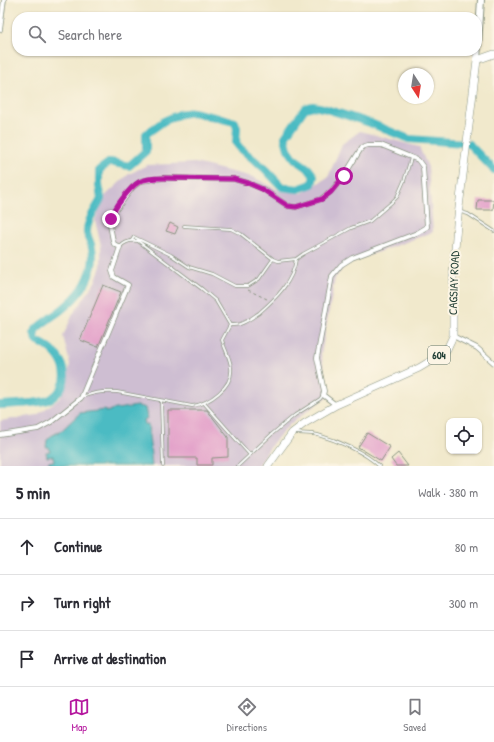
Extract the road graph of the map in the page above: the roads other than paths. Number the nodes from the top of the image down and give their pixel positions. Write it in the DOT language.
graph roads {
  1 [pos="4,0"];
  2 [pos="481,0"];
  3 [pos="480,12"];
  4 [pos="0,30"];
  5 [pos="494,54"];
  6 [pos="478,56"];
  7 [pos="478,60"];
  8 [pos="411,157"];
  9 [pos="459,211"];
  10 [pos="184,226"];
  11 [pos="494,231"];
  12 [pos="132,240"];
  13 [pos="120,247"];
  14 [pos="273,259"];
  15 [pos="296,259"];
  16 [pos="230,325"];
  17 [pos="453,336"];
  18 [pos="494,363"];
  19 [pos="323,395"];
  20 [pos="81,398"];
  21 [pos="161,401"];
  22 [pos="204,403"];
  23 [pos="336,405"];
  24 [pos="292,433"];
  25 [pos="0,435"];
  26 [pos="250,455"];
  27 [pos="163,466"];
  28 [pos="238,466"];
  29 [pos="268,466"];
  30 [pos="378,466"];
  1 -- 4 [label="street"];
  2 -- 3 [label="main road, CAGSIAY ROAD / 604"];
  5 -- 7 [label="main road"];
  6 -- 7 [label="main road, CAGSIAY ROAD / 604"];
  7 -- 9 [label="main road, CAGSIAY ROAD / 604"];
  8 -- 13 [label="street"];
  8 -- 15 [label="lane"];
  8 -- 19 [label="street"];
  9 -- 11 [label="lane"];
  9 -- 17 [label="main road, CAGSIAY ROAD / 604"];
  10 -- 14 [label="lane"];
  12 -- 13 [label="lane"];
  12 -- 14 [label="lane"];
  12 -- 16 [label="lane"];
  13 -- 20 [label="street"];
  14 -- 15 [label="lane"];
  15 -- 16 [label="lane"];
  16 -- 22 [label="lane"];
  17 -- 18 [label="street"];
  17 -- 23 [label="main road, 604"];
  19 -- 23 [label="street"];
  19 -- 26 [label="lane"];
  20 -- 21 [label="lane"];
  20 -- 25 [label="street"];
  21 -- 22 [label="lane"];
  21 -- 27 [label="lane"];
  22 -- 26 [label="lane"];
  23 -- 24 [label="main road, 604"];
  24 -- 29 [label="main road, 604"];
  24 -- 30 [label="lane"];
  26 -- 28 [label="lane"];
}
